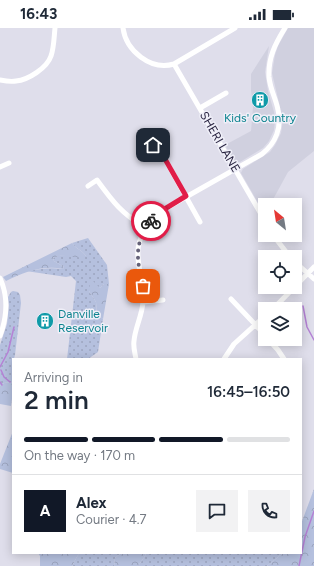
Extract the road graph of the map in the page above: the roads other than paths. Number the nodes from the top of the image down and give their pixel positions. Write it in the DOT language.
graph roads {
  1 [pos="55,28"];
  2 [pos="123,28"];
  3 [pos="235,28"];
  4 [pos="285,28"];
  5 [pos="174,64"];
  6 [pos="0,80"];
  7 [pos="226,93"];
  8 [pos="200,108"];
  9 [pos="153,145"];
  10 [pos="9,163"];
  11 [pos="0,167"];
  12 [pos="236,169"];
  13 [pos="88,186"];
  14 [pos="186,196"];
  15 [pos="258,208"];
  16 [pos="200,222"];
  17 [pos="146,228"];
  18 [pos="278,242"];
  19 [pos="285,250"];
  20 [pos="314,267"];
  21 [pos="302,268"];
  22 [pos="308,273"];
  23 [pos="0,278"];
  24 [pos="314,279"];
  25 [pos="231,298"];
  26 [pos="163,300"];
  27 [pos="143,302"];
  28 [pos="280,302"];
  29 [pos="258,322"];
  30 [pos="255,325"];
  31 [pos="258,328"];
  32 [pos="0,336"];
  33 [pos="274,346"];
  34 [pos="136,358"];
  35 [pos="225,358"];
  36 [pos="283,358"];
  1 -- 6 [label="street"];
  2 -- 5 [label="street"];
  3 -- 5 [label="street"];
  4 -- 12 [label="street"];
  5 -- 8 [label="street, SHERI LANE"];
  7 -- 8 [label="street"];
  8 -- 12 [label="street, SHERI LANE"];
  9 -- 14 [label="street"];
  10 -- 11 [label="street"];
  12 -- 14 [label="street"];
  12 -- 15 [label="street, SHERI LANE"];
  13 -- 17 [label="street"];
  14 -- 16 [label="street"];
  14 -- 17 [label="street"];
  17 -- 27 [label="street"];
  18 -- 19 [label="street"];
  20 -- 22 [label="street"];
  21 -- 22 [label="street"];
  22 -- 24 [label="street"];
  22 -- 28 [label="street"];
  23 -- 32 [label="street"];
  25 -- 30 [label="street"];
  26 -- 27 [label="street"];
  27 -- 34 [label="street"];
  29 -- 30 [label="street"];
  30 -- 31 [label="street"];
  30 -- 35 [label="street"];
  33 -- 36 [label="street"];
}
